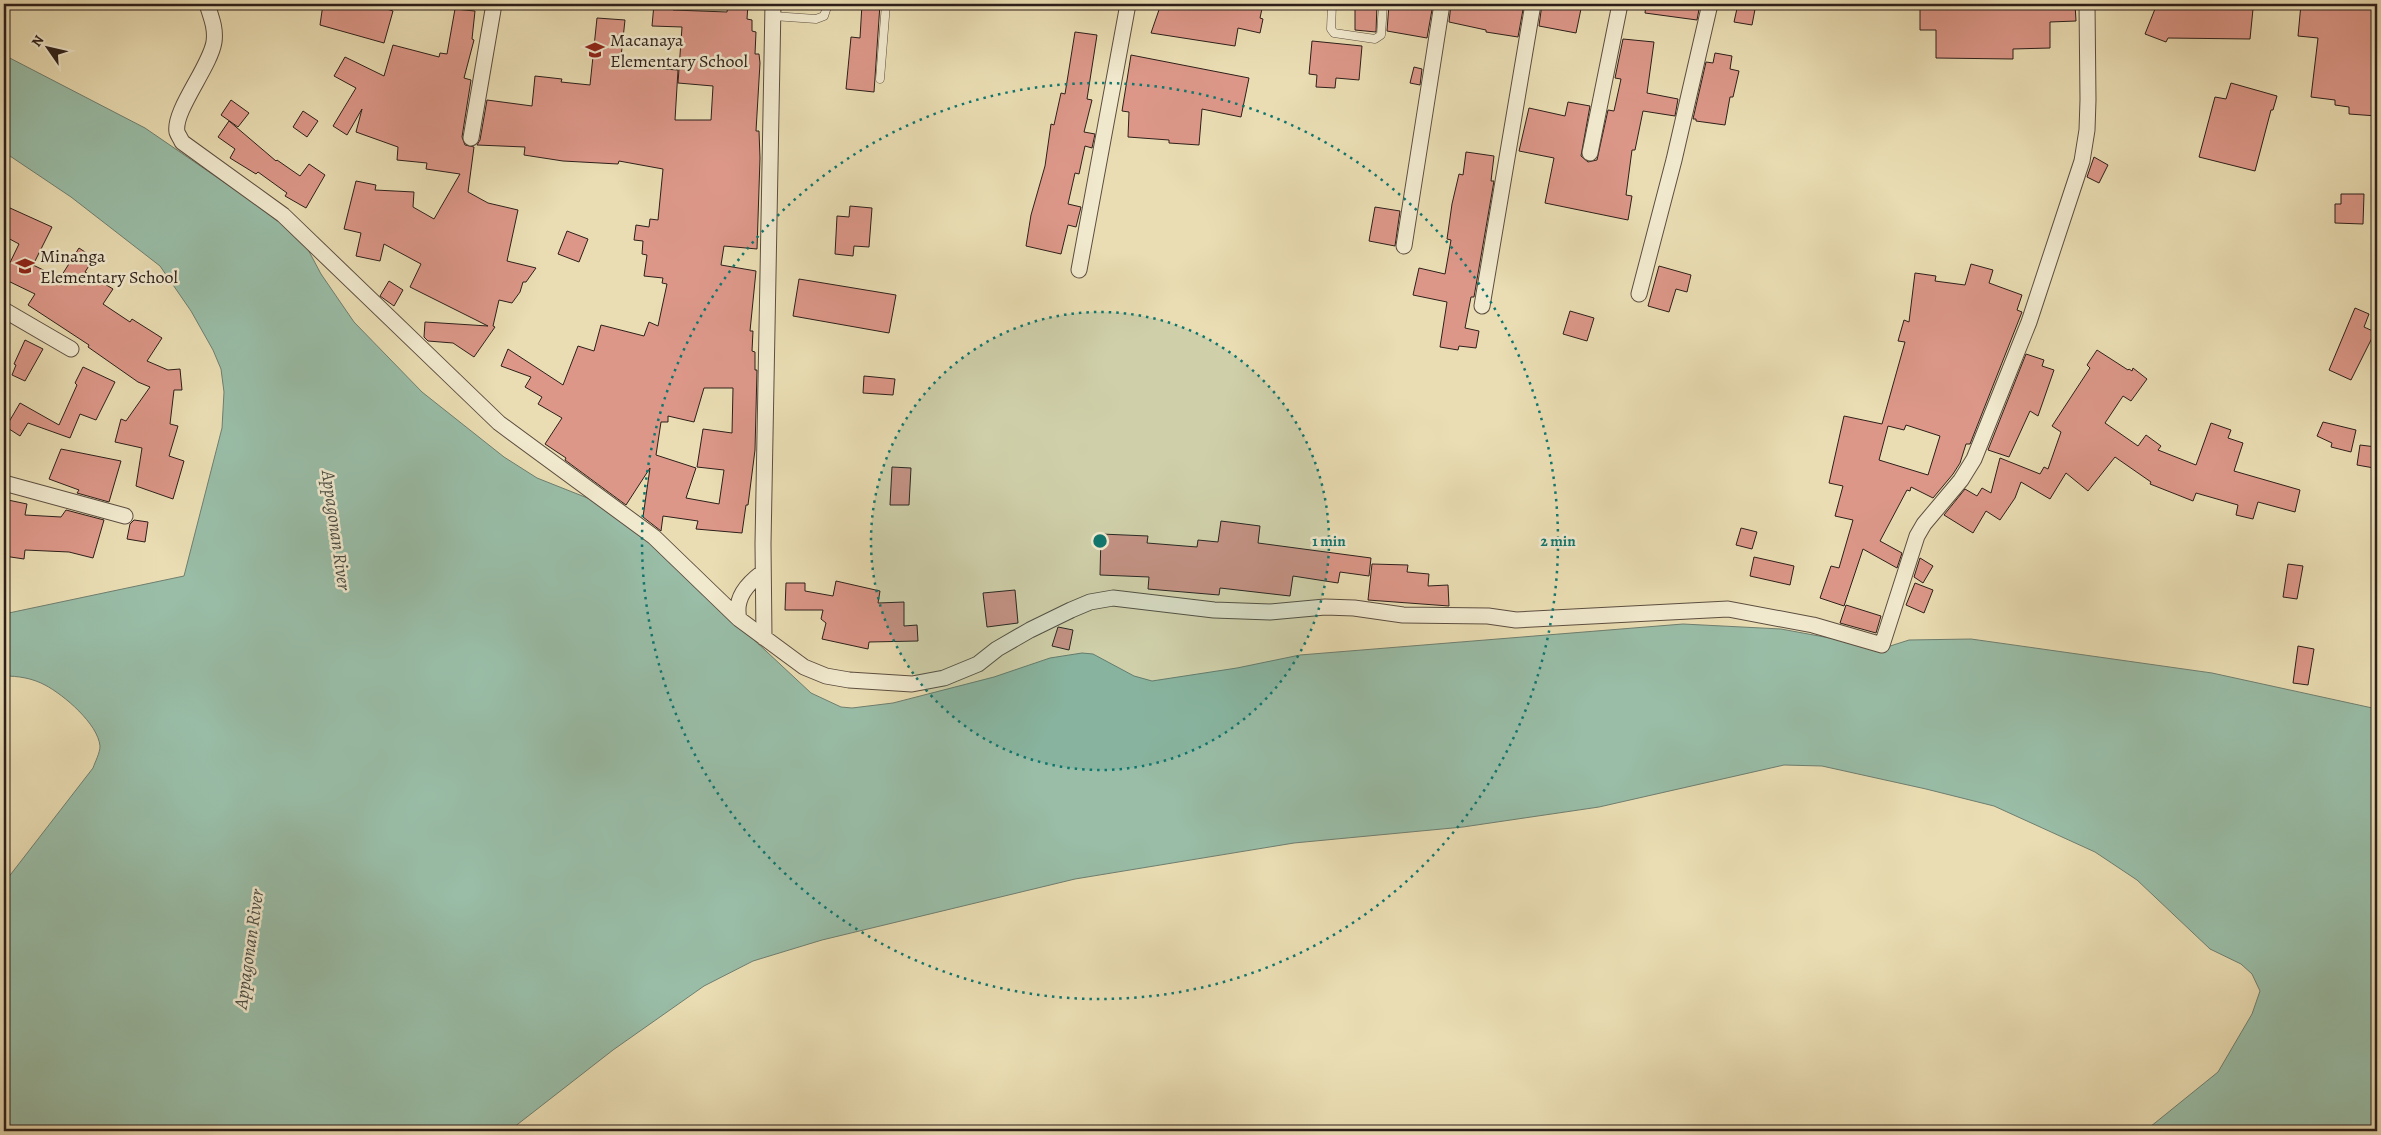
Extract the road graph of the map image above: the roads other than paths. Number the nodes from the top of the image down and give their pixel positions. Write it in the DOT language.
graph roads {
  1 [pos="207,4"];
  2 [pos="494,4"];
  3 [pos="828,4"];
  4 [pos="886,4"];
  5 [pos="1128,4"];
  6 [pos="1332,4"];
  7 [pos="1383,4"];
  8 [pos="1442,4"];
  9 [pos="1533,4"];
  10 [pos="1620,4"];
  11 [pos="1710,4"];
  12 [pos="2087,4"];
  13 [pos="773,10"];
  14 [pos="880,78"];
  15 [pos="471,138"];
  16 [pos="1590,153"];
  17 [pos="1404,246"];
  18 [pos="1079,270"];
  19 [pos="1639,294"];
  20 [pos="1482,306"];
  21 [pos="4,310"];
  22 [pos="72,349"];
  23 [pos="4,483"];
  24 [pos="125,516"];
  25 [pos="763,572"];
  26 [pos="739,619"];
  27 [pos="764,638"];
  1 -- 26 [label="street"];
  2 -- 15 [label="street"];
  3 -- 13 [label="lane"];
  4 -- 14 [label="lane"];
  5 -- 18 [label="street"];
  6 -- 7 [label="lane"];
  8 -- 17 [label="street"];
  9 -- 20 [label="street"];
  10 -- 16 [label="street"];
  11 -- 19 [label="street"];
  12 -- 27 [label="street"];
  13 -- 25 [label="street"];
  21 -- 22 [label="street"];
  23 -- 24 [label="street"];
  25 -- 26 [label="street"];
  25 -- 27 [label="street"];
  26 -- 27 [label="street"];
}
